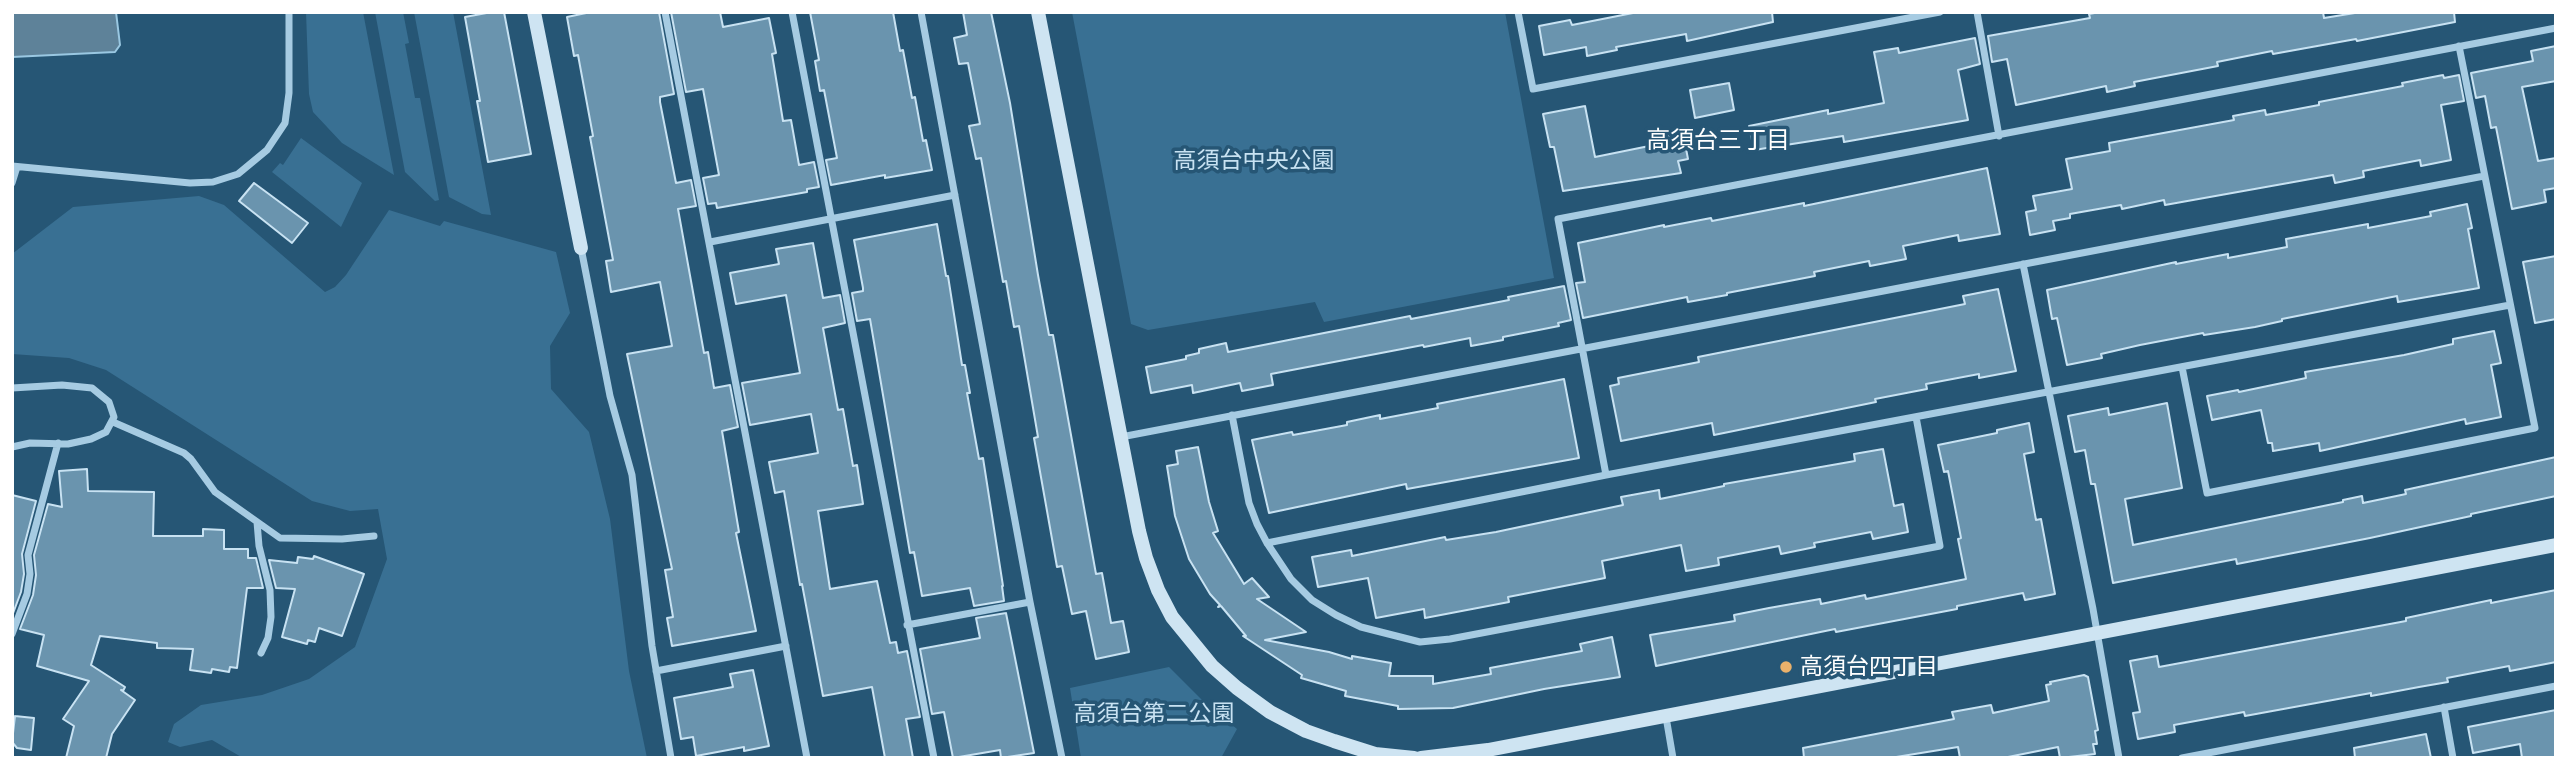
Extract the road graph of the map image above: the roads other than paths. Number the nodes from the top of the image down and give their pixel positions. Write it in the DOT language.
graph roads {
  1 [pos="289,12"];
  2 [pos="534,12"];
  3 [pos="665,12"];
  4 [pos="792,12"];
  5 [pos="920,12"];
  6 [pos="1038,12"];
  7 [pos="1518,12"];
  8 [pos="1940,12"];
  9 [pos="1977,12"];
  10 [pos="2556,28"];
  11 [pos="2459,46"];
  12 [pos="1998,136"];
  13 [pos="15,167"];
  14 [pos="2484,176"];
  15 [pos="12,183"];
  16 [pos="956,195"];
  17 [pos="830,218"];
  18 [pos="710,242"];
  19 [pos="581,248"];
  20 [pos="2023,264"];
  21 [pos="2510,305"];
  22 [pos="1581,350"];
  23 [pos="2182,367"];
  24 [pos="12,388"];
  25 [pos="2048,391"];
  26 [pos="1232,415"];
  27 [pos="1916,417"];
  28 [pos="113,422"];
  29 [pos="1120,437"];
  30 [pos="58,443"];
  31 [pos="12,447"];
  32 [pos="1606,475"];
  33 [pos="257,522"];
  34 [pos="374,536"];
  35 [pos="1266,543"];
  36 [pos="2556,545"];
  37 [pos="1030,601"];
  38 [pos="907,625"];
  39 [pos="12,634"];
  40 [pos="2097,634"];
  41 [pos="786,646"];
  42 [pos="261,653"];
  43 [pos="656,671"];
  44 [pos="2556,686"];
  45 [pos="2444,707"];
  46 [pos="1666,717"];
  47 [pos="671,758"];
  48 [pos="807,758"];
  49 [pos="934,758"];
  50 [pos="1062,758"];
  51 [pos="1414,758"];
  52 [pos="1421,758"];
  53 [pos="1674,758"];
  54 [pos="2119,758"];
  55 [pos="2182,758"];
  56 [pos="2453,758"];
  1 -- 13 [label="street"];
  2 -- 19 [label="street"];
  3 -- 18 [label="street"];
  4 -- 17 [label="street"];
  5 -- 16 [label="street"];
  6 -- 29 [label="street"];
  7 -- 8 [label="street"];
  9 -- 12 [label="street"];
  10 -- 11 [label="street"];
  11 -- 12 [label="street"];
  11 -- 14 [label="street"];
  12 -- 22 [label="street"];
  13 -- 15 [label="street"];
  14 -- 20 [label="street"];
  14 -- 21 [label="street"];
  16 -- 17 [label="street"];
  16 -- 37 [label="street"];
  17 -- 18 [label="street"];
  17 -- 38 [label="street"];
  18 -- 41 [label="street"];
  19 -- 43 [label="street"];
  20 -- 22 [label="street"];
  20 -- 25 [label="street"];
  21 -- 23 [label="street"];
  21 -- 23 [label="street"];
  22 -- 26 [label="street"];
  22 -- 32 [label="street"];
  23 -- 25 [label="street"];
  24 -- 28 [label="street"];
  25 -- 27 [label="street"];
  25 -- 40 [label="street"];
  26 -- 29 [label="street"];
  26 -- 35 [label="street"];
  27 -- 32 [label="street"];
  27 -- 35 [label="street"];
  28 -- 30 [label="street"];
  28 -- 33 [label="street"];
  29 -- 51 [label="street"];
  30 -- 31 [label="street"];
  30 -- 39 [label="street"];
  32 -- 35 [label="street"];
  33 -- 34 [label="street"];
  33 -- 42 [label="street"];
  36 -- 40 [label="street"];
  37 -- 38 [label="street"];
  37 -- 50 [label="street"];
  38 -- 49 [label="street"];
  40 -- 46 [label="street"];
  40 -- 54 [label="street"];
  41 -- 43 [label="street"];
  41 -- 48 [label="street"];
  43 -- 47 [label="street"];
  44 -- 45 [label="street"];
  45 -- 55 [label="street"];
  45 -- 56 [label="street"];
  46 -- 52 [label="street"];
  46 -- 53 [label="street"];
}
